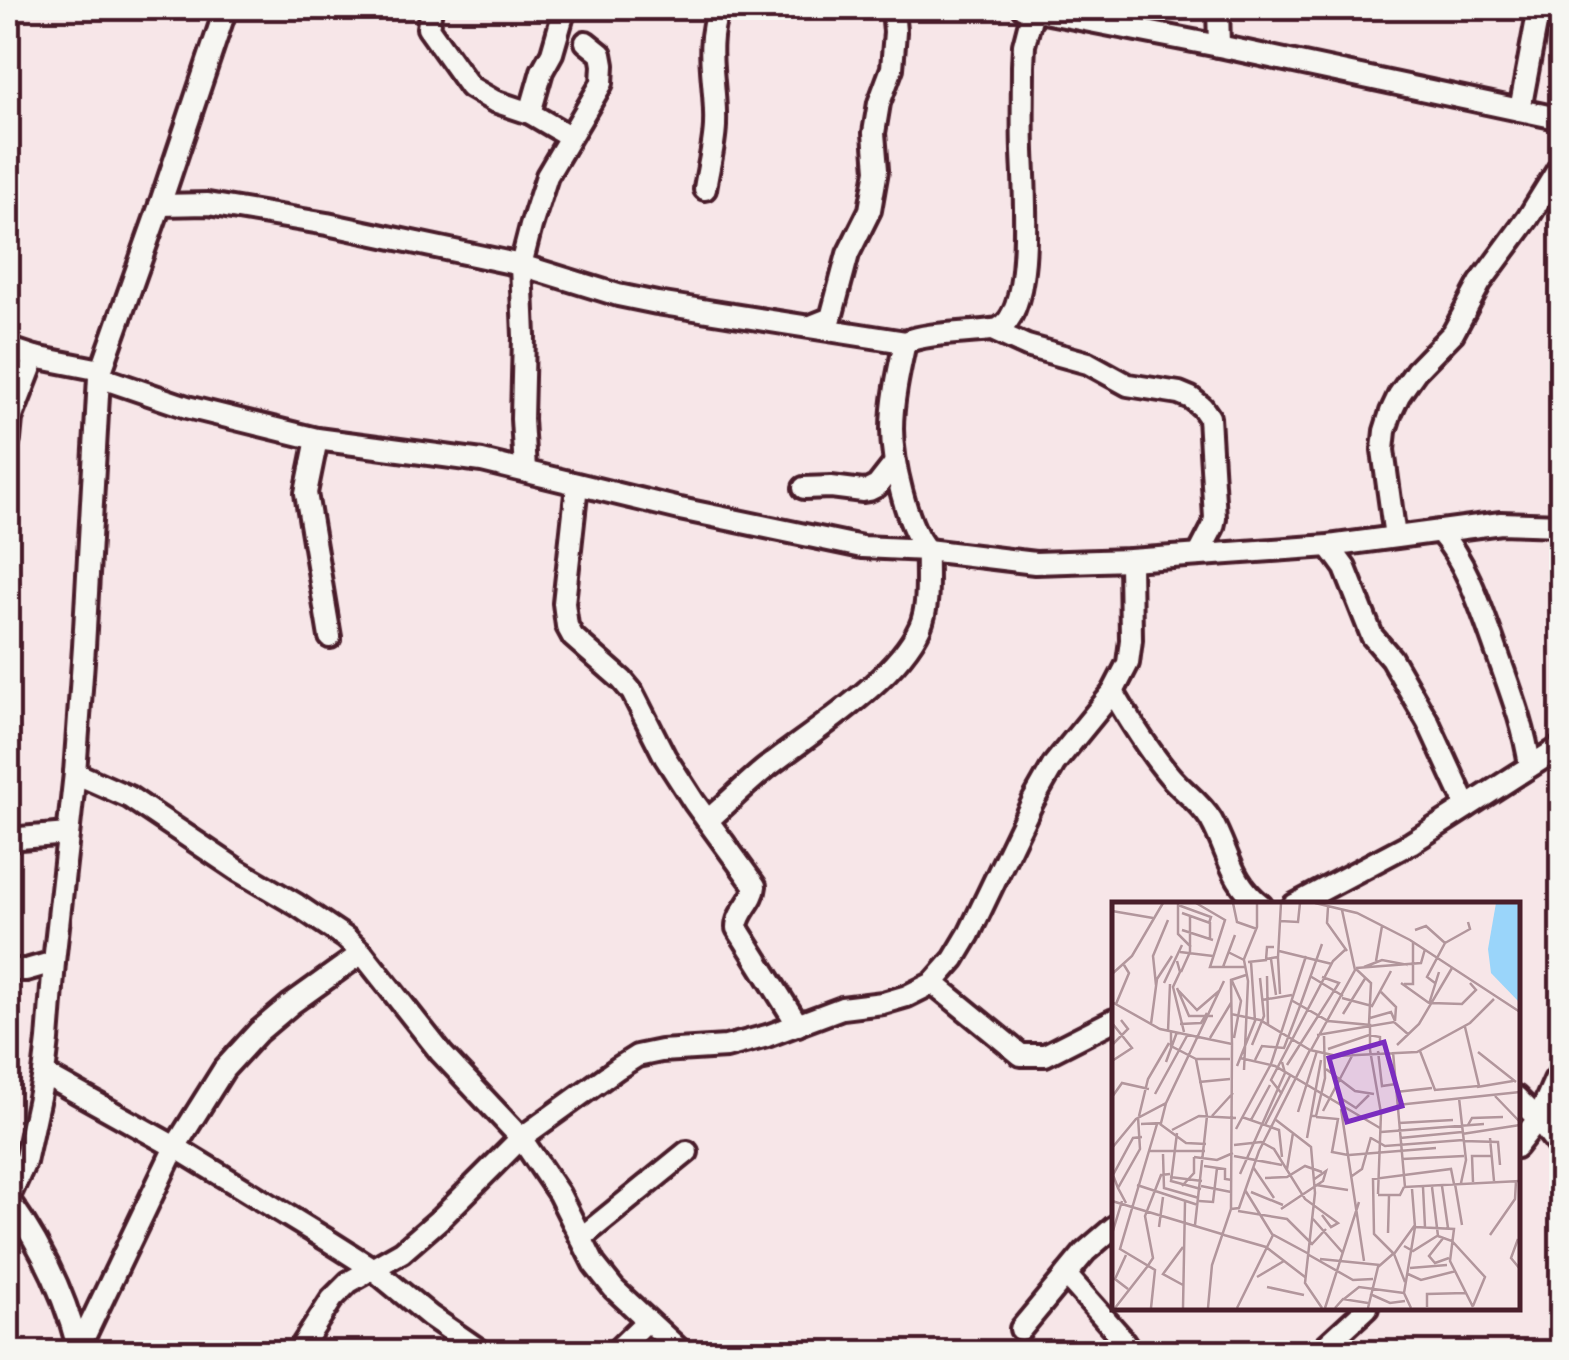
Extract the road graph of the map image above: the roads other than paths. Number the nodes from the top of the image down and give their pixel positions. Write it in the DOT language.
graph roads {
  1 [pos="226,8"];
  2 [pos="431,8"];
  3 [pos="566,8"];
  4 [pos="719,8"];
  5 [pos="894,8"];
  6 [pos="1218,8"];
  7 [pos="1520,8"];
  8 [pos="1027,9"];
  9 [pos="1537,17"];
  10 [pos="586,42"];
  11 [pos="1219,46"];
  12 [pos="1520,110"];
  13 [pos="530,112"];
  14 [pos="1562,119"];
  15 [pos="569,136"];
  16 [pos="1562,162"];
  17 [pos="704,189"];
  18 [pos="160,205"];
  19 [pos="521,265"];
  20 [pos="811,326"];
  21 [pos="992,330"];
  22 [pos="905,342"];
  23 [pos="8,348"];
  24 [pos="35,357"];
  25 [pos="100,374"];
  26 [pos="317,439"];
  27 [pos="9,440"];
  28 [pos="895,462"];
  29 [pos="525,470"];
  30 [pos="577,484"];
  31 [pos="804,488"];
  32 [pos="1562,526"];
  33 [pos="1439,531"];
  34 [pos="1396,536"];
  35 [pos="1329,546"];
  36 [pos="927,550"];
  37 [pos="1199,554"];
  38 [pos="1130,560"];
  39 [pos="330,637"];
  40 [pos="1113,692"];
  41 [pos="1562,746"];
  42 [pos="1530,766"];
  43 [pos="75,773"];
  44 [pos="1466,806"];
  45 [pos="708,820"];
  46 [pos="68,834"];
  47 [pos="8,839"];
  48 [pos="1258,902"];
  49 [pos="1300,902"];
  50 [pos="362,953"];
  51 [pos="54,962"];
  52 [pos="8,970"];
  53 [pos="933,983"];
  54 [pos="1112,1021"];
  55 [pos="798,1025"];
  56 [pos="1562,1071"];
  57 [pos="44,1074"];
  58 [pos="1519,1100"];
  59 [pos="1538,1119"];
  60 [pos="522,1138"];
  61 [pos="1519,1142"];
  62 [pos="175,1147"];
  63 [pos="1562,1151"];
  64 [pos="686,1152"];
  65 [pos="8,1200"];
  66 [pos="1112,1229"];
  67 [pos="581,1238"];
  68 [pos="373,1269"];
  69 [pos="1066,1275"];
  70 [pos="1365,1310"];
  71 [pos="647,1320"];
  72 [pos="1021,1329"];
  73 [pos="78,1350"];
  74 [pos="298,1352"];
  75 [pos="482,1352"];
  76 [pos="615,1352"];
  77 [pos="682,1352"];
  78 [pos="1131,1352"];
  79 [pos="1319,1352"];
  1 -- 18 [label="street"];
  2 -- 13 [label="street"];
  3 -- 13 [label="street"];
  4 -- 17 [label="street"];
  5 -- 20 [label="street"];
  6 -- 11 [label="street"];
  7 -- 9 [label="street"];
  8 -- 11 [label="street"];
  8 -- 21 [label="street"];
  9 -- 12 [label="street"];
  10 -- 15 [label="street"];
  11 -- 12 [label="street"];
  12 -- 14 [label="street"];
  13 -- 15 [label="street"];
  15 -- 19 [label="street"];
  16 -- 34 [label="street"];
  18 -- 19 [label="street"];
  18 -- 25 [label="street"];
  19 -- 20 [label="street"];
  19 -- 29 [label="street"];
  20 -- 22 [label="street"];
  21 -- 22 [label="street"];
  21 -- 37 [label="street"];
  22 -- 28 [label="street"];
  23 -- 24 [label="street"];
  24 -- 25 [label="street"];
  24 -- 27 [label="street"];
  25 -- 26 [label="street"];
  25 -- 43 [label="street"];
  26 -- 29 [label="street"];
  26 -- 39 [label="street"];
  28 -- 31 [label="street"];
  28 -- 36 [label="street"];
  29 -- 30 [label="street"];
  30 -- 36 [label="street"];
  30 -- 45 [label="street"];
  32 -- 33 [label="street"];
  33 -- 34 [label="street"];
  33 -- 42 [label="street"];
  34 -- 35 [label="street"];
  35 -- 37 [label="street"];
  35 -- 44 [label="street"];
  36 -- 38 [label="street"];
  36 -- 45 [label="street"];
  37 -- 38 [label="street"];
  38 -- 40 [label="street"];
  40 -- 48 [label="street"];
  40 -- 53 [label="street"];
  41 -- 42 [label="street"];
  42 -- 44 [label="street"];
  43 -- 46 [label="street"];
  43 -- 50 [label="street"];
  44 -- 49 [label="street"];
  45 -- 55 [label="street"];
  46 -- 47 [label="street"];
  46 -- 51 [label="street"];
  50 -- 60 [label="street"];
  50 -- 62 [label="street"];
  51 -- 52 [label="street"];
  51 -- 57 [label="street"];
  53 -- 54 [label="street"];
  53 -- 55 [label="street"];
  55 -- 60 [label="street"];
  56 -- 59 [label="street"];
  57 -- 62 [label="street"];
  57 -- 65 [label="street"];
  58 -- 59 [label="street"];
  59 -- 61 [label="street"];
  59 -- 63 [label="street"];
  60 -- 67 [label="street"];
  60 -- 68 [label="street"];
  62 -- 68 [label="street"];
  62 -- 73 [label="street"];
  64 -- 67 [label="street"];
  65 -- 73 [label="street"];
  66 -- 69 [label="street"];
  67 -- 71 [label="street"];
  68 -- 74 [label="street"];
  68 -- 75 [label="street"];
  69 -- 72 [label="street"];
  69 -- 78 [label="street"];
  70 -- 79 [label="street"];
  71 -- 76 [label="street"];
  71 -- 77 [label="street"];
}
